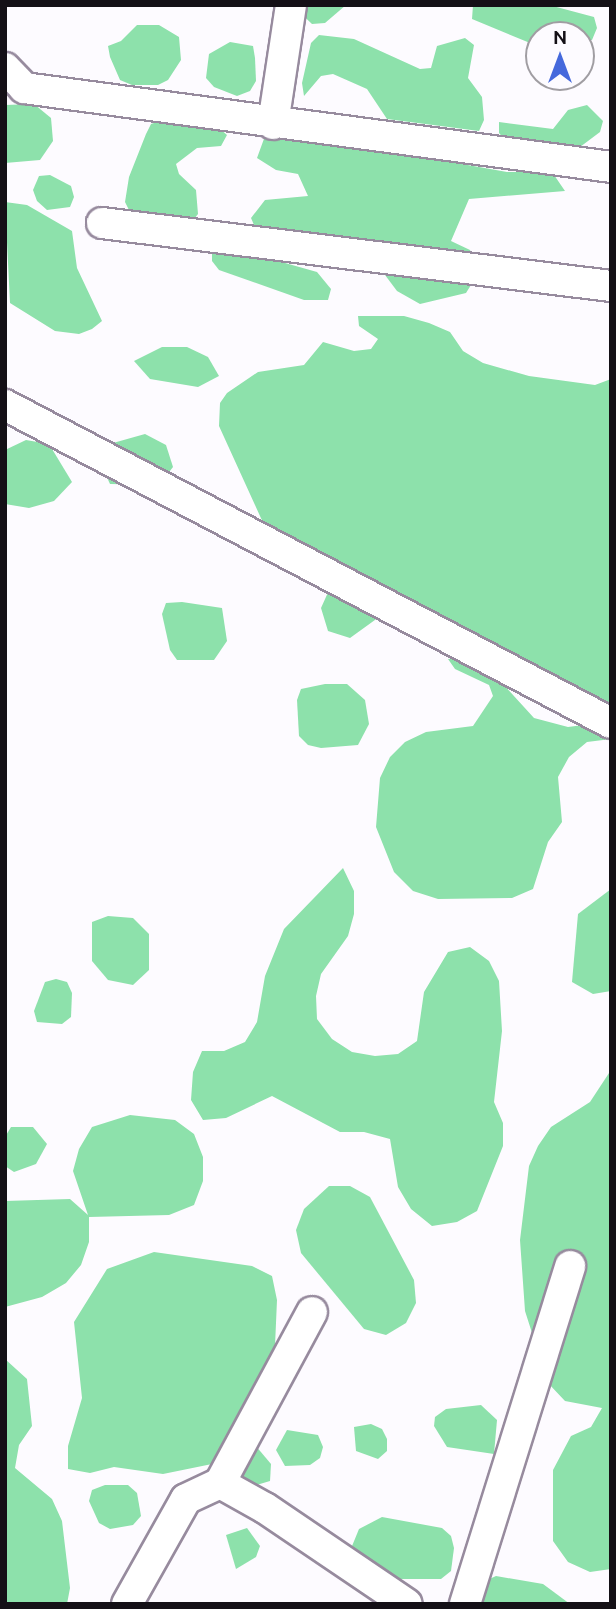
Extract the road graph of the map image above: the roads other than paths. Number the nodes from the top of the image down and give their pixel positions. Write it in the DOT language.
graph roads {
  1 [pos="291,5"];
  2 [pos="5,68"];
  3 [pos="273,124"];
  4 [pos="611,167"];
  5 [pos="102,223"];
  6 [pos="611,286"];
  7 [pos="5,405"];
  8 [pos="611,723"];
  9 [pos="570,1266"];
  10 [pos="312,1312"];
  11 [pos="220,1483"];
  12 [pos="127,1604"];
  13 [pos="407,1604"];
  14 [pos="464,1604"];
  1 -- 3 [label="street"];
  2 -- 3 [label="street"];
  3 -- 4 [label="street"];
  5 -- 6 [label="street"];
  7 -- 8 [label="street"];
  9 -- 14 [label="street"];
  10 -- 11 [label="street"];
  11 -- 12 [label="street"];
  11 -- 13 [label="street"];
}
